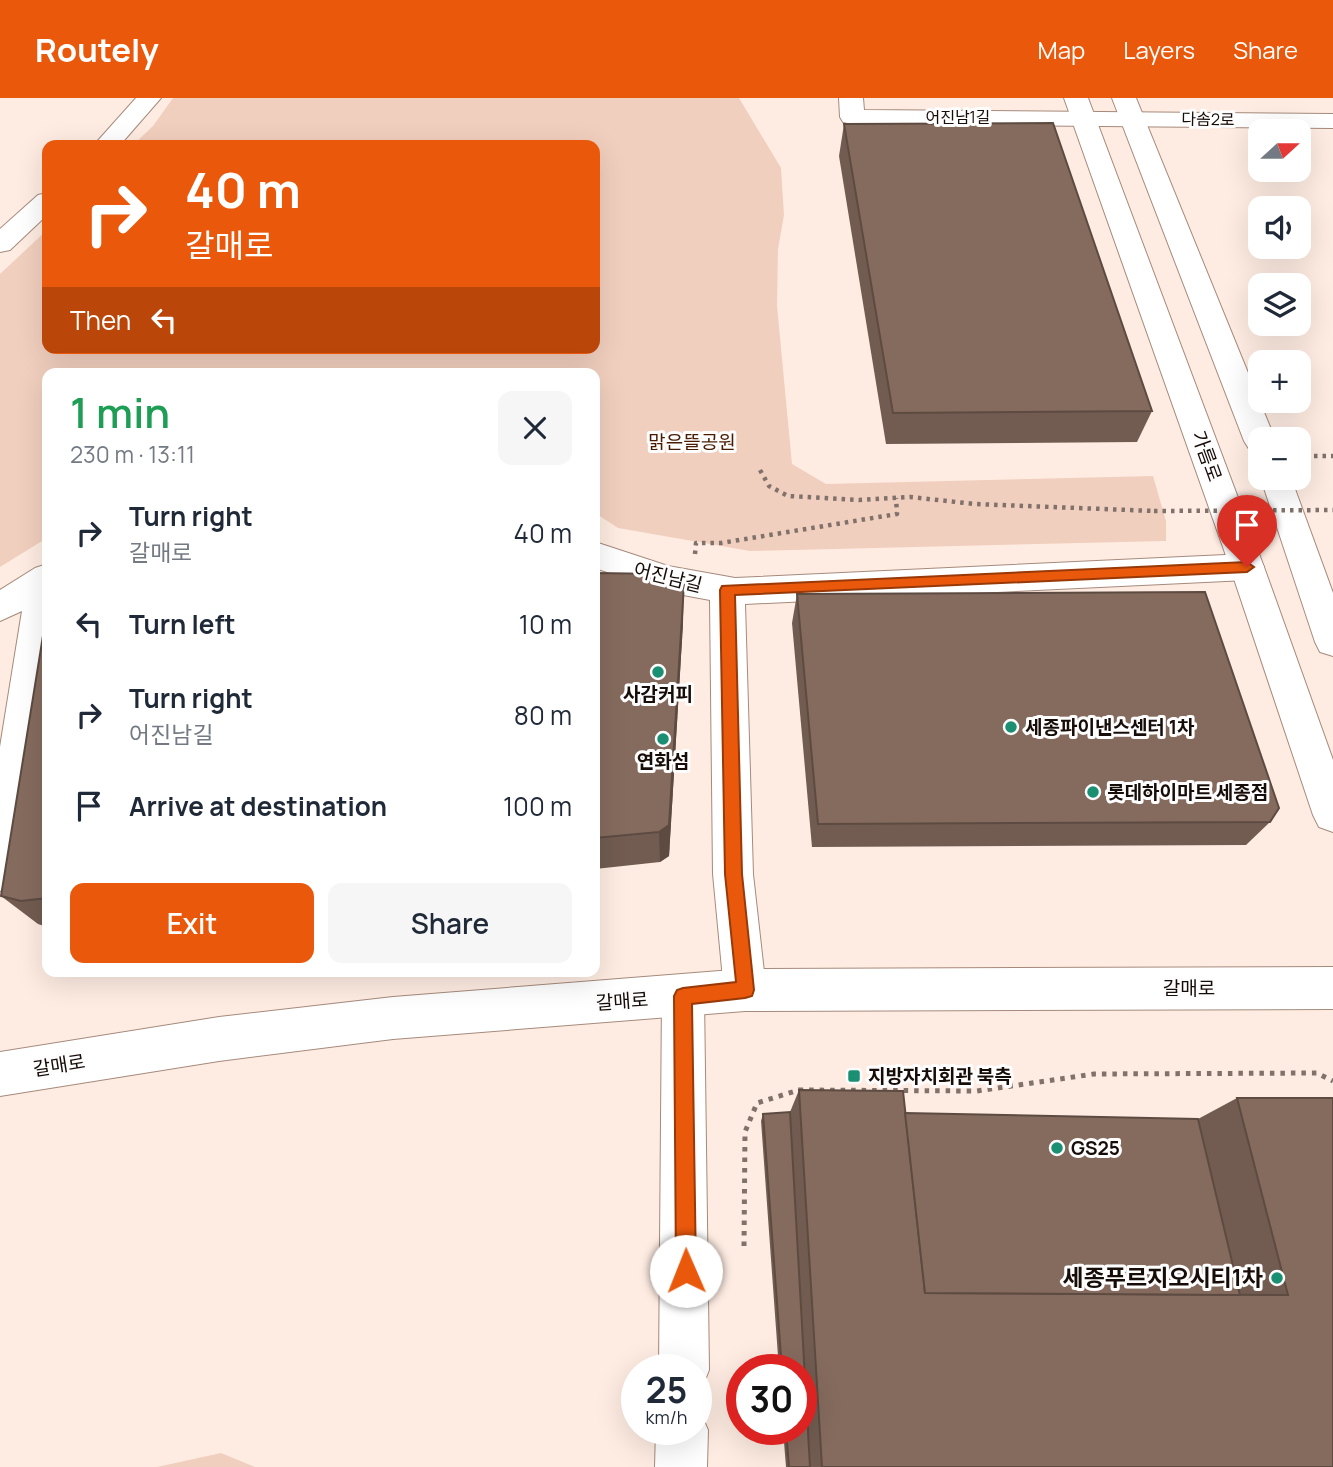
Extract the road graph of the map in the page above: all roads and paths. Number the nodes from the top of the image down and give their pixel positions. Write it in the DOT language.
graph roads {
  1 [pos="149,98"];
  2 [pos="851,98"];
  3 [pos="1079,108"];
  4 [pos="1128,108"];
  5 [pos="1333,121"];
  6 [pos="111,140"];
  7 [pos="42,206"];
  8 [pos="0,244"];
  9 [pos="1254,427"];
  10 [pos="1314,456"];
  11 [pos="1333,456"];
  12 [pos="760,470"];
  13 [pos="1279,490"];
  14 [pos="896,498"];
  15 [pos="1333,510"];
  16 [pos="600,557"];
  17 [pos="1247,567"];
  18 [pos="42,581"];
  19 [pos="711,588"];
  20 [pos="42,604"];
  21 [pos="0,607"];
  22 [pos="1333,642"];
  23 [pos="1333,815"];
  24 [pos="0,873"];
  25 [pos="1333,988"];
  26 [pos="745,990"];
  27 [pos="683,996"];
  28 [pos="0,1074"];
  29 [pos="1333,1081"];
  30 [pos="744,1246"];
  31 [pos="684,1354"];
  32 [pos="682,1445"];
  33 [pos="681,1467"];
  1 -- 6 [label="street"];
  2 -- 3 [label="street, 어진남1길"];
  3 -- 4 [label="street, 다솜2로"];
  3 -- 17 [label="street, 가름로"];
  4 -- 5 [label="street, 다솜2로"];
  4 -- 9 [label="street"];
  7 -- 8 [label="street"];
  10 -- 11 [label="path"];
  12 -- 14 [label="path"];
  13 -- 22 [label="street"];
  14 -- 15 [label="path, bridge"];
  14 -- 19 [label="path"];
  16 -- 19 [label="street, 어진남길"];
  17 -- 19 [label="street, 어진남길"];
  17 -- 23 [label="street, 가름로"];
  18 -- 21 [label="street"];
  19 -- 26 [label="street"];
  20 -- 24 [label="street"];
  25 -- 26 [label="street, 갈매로"];
  26 -- 27 [label="street, 갈매로"];
  27 -- 28 [label="street, 갈매로"];
  27 -- 31 [label="street"];
  29 -- 30 [label="path"];
  32 -- 33 [label="street"];
}
